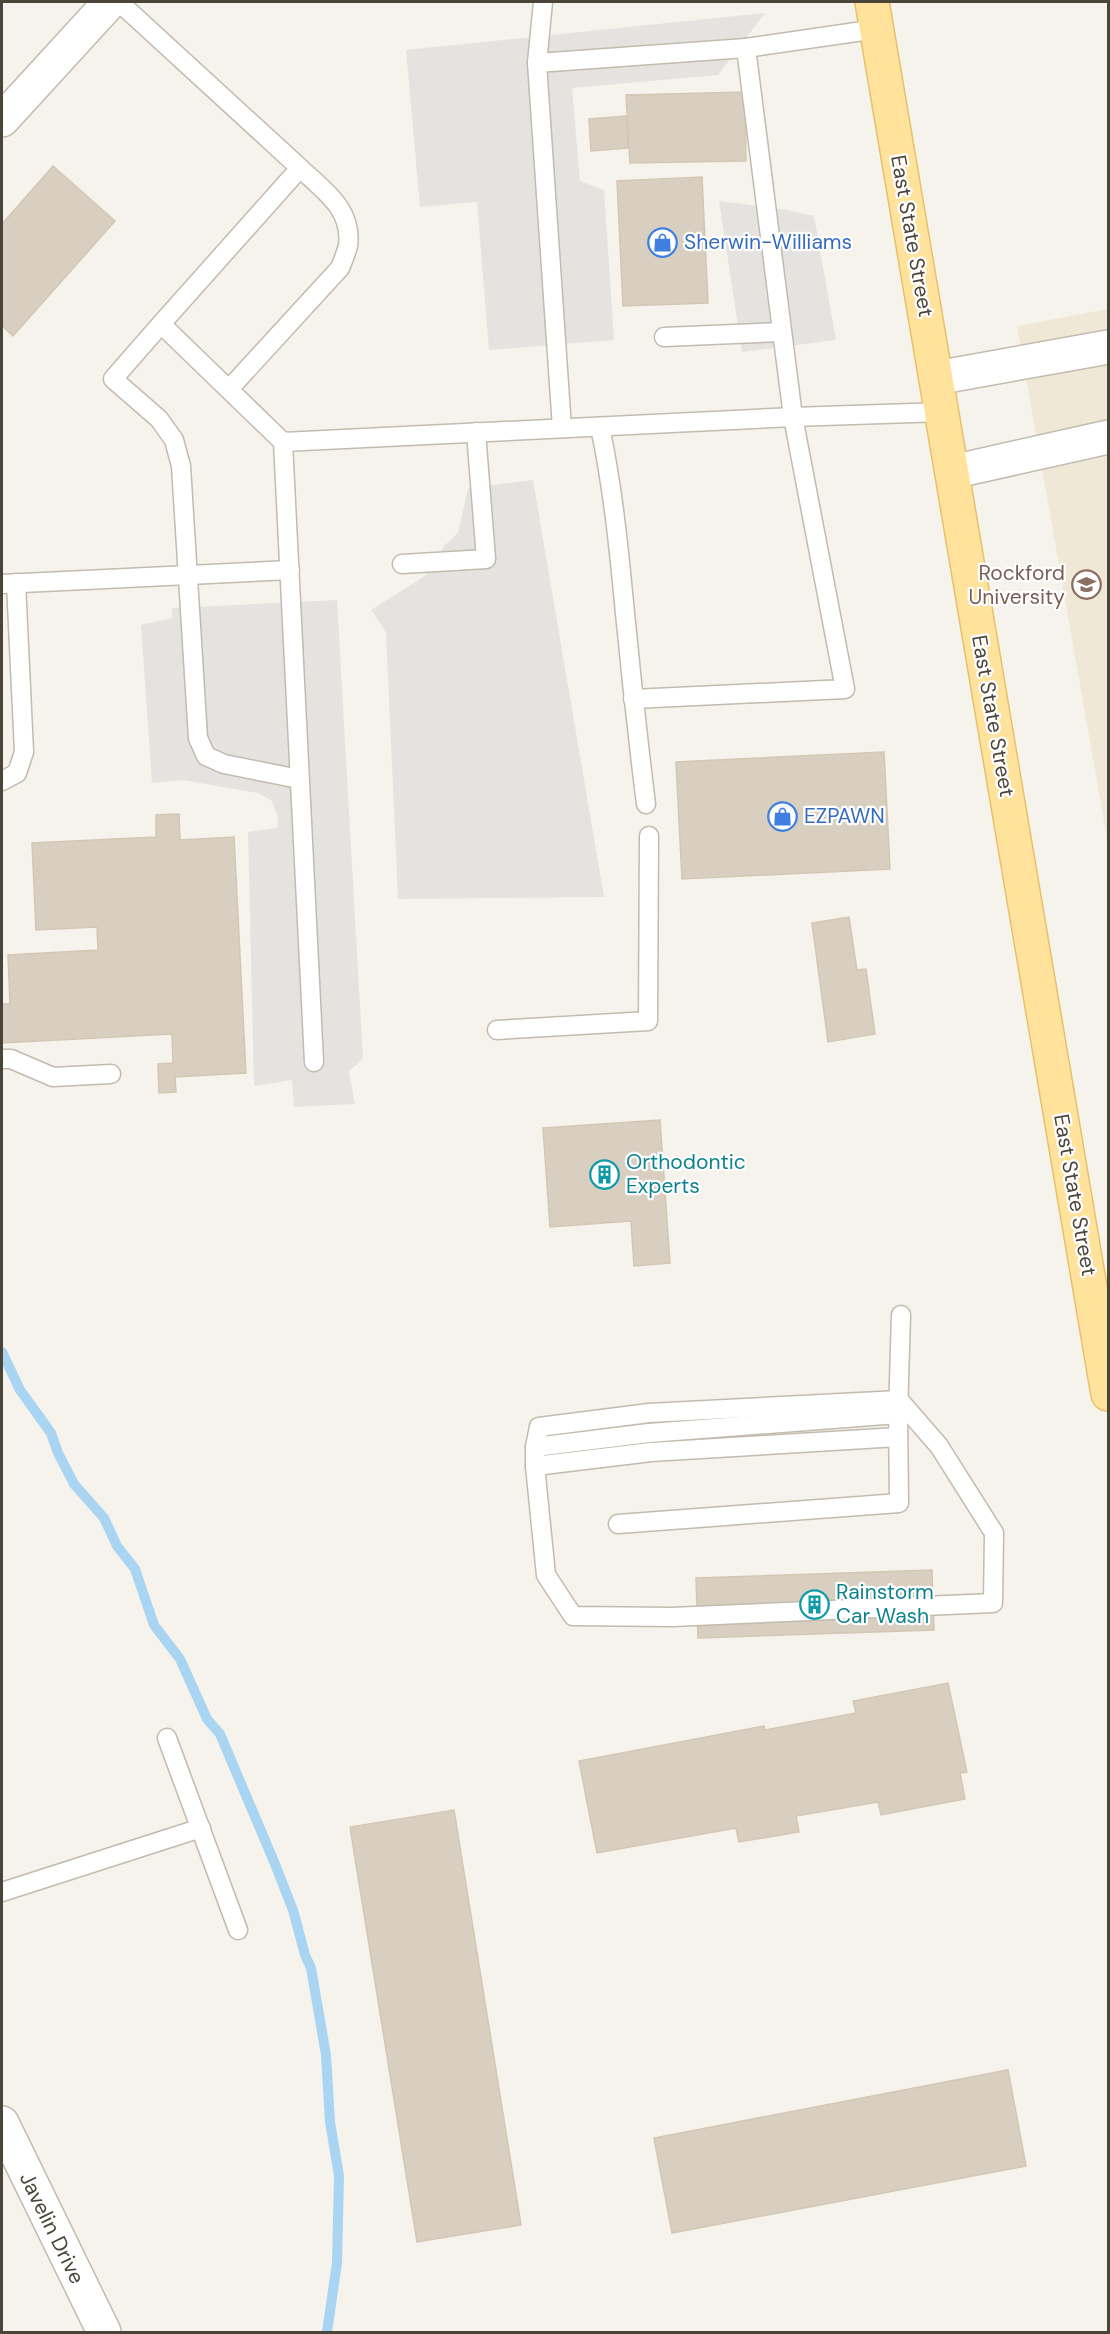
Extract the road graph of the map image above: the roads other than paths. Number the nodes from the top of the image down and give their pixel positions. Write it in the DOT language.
graph roads {
  1 [pos="110,2"];
  2 [pos="119,2"];
  3 [pos="543,2"];
  4 [pos="874,15"];
  5 [pos="746,48"];
  6 [pos="537,63"];
  7 [pos="2,120"];
  8 [pos="300,168"];
  9 [pos="161,324"];
  10 [pos="782,332"];
  11 [pos="664,337"];
  12 [pos="1108,347"];
  13 [pos="936,378"];
  14 [pos="230,388"];
  15 [pos="942,412"];
  16 [pos="793,417"];
  17 [pos="600,427"];
  18 [pos="562,428"];
  19 [pos="476,432"];
  20 [pos="1108,437"];
  21 [pos="284,442"];
  22 [pos="952,472"];
  23 [pos="402,564"];
  24 [pos="290,570"];
  25 [pos="189,575"];
  26 [pos="9,584"];
  27 [pos="633,699"];
  28 [pos="299,779"];
  29 [pos="2,781"];
  30 [pos="646,804"];
  31 [pos="649,836"];
  32 [pos="497,1030"];
  33 [pos="2,1059"];
  34 [pos="314,1062"];
  35 [pos="111,1074"];
  36 [pos="901,1315"];
  37 [pos="1108,1394"];
  38 [pos="898,1407"];
  39 [pos="898,1437"];
  40 [pos="535,1466"];
  41 [pos="618,1524"];
  42 [pos="167,1738"];
  43 [pos="201,1828"];
  44 [pos="2,1892"];
  45 [pos="238,1930"];
  46 [pos="2,2123"];
  47 [pos="104,2332"];
  1 -- 7 [label="street"];
  2 -- 8 [label="lane"];
  3 -- 6 [label="lane"];
  4 -- 5 [label="lane"];
  4 -- 13 [label="main road, East State Street"];
  5 -- 6 [label="lane"];
  5 -- 10 [label="lane"];
  6 -- 18 [label="lane"];
  8 -- 9 [label="lane"];
  8 -- 14 [label="lane"];
  9 -- 14 [label="lane"];
  9 -- 25 [label="lane"];
  10 -- 11 [label="lane"];
  10 -- 16 [label="lane"];
  12 -- 13 [label="street"];
  13 -- 15 [label="main road, East State Street"];
  14 -- 21 [label="lane"];
  15 -- 16 [label="lane"];
  15 -- 22 [label="main road, East State Street"];
  16 -- 17 [label="lane"];
  16 -- 27 [label="lane"];
  17 -- 18 [label="lane"];
  17 -- 27 [label="lane"];
  18 -- 19 [label="lane"];
  19 -- 21 [label="lane"];
  19 -- 23 [label="lane"];
  20 -- 22 [label="street"];
  21 -- 24 [label="lane"];
  22 -- 37 [label="main road, East State Street"];
  24 -- 25 [label="lane"];
  24 -- 28 [label="lane"];
  25 -- 26 [label="lane"];
  25 -- 28 [label="lane"];
  26 -- 29 [label="lane"];
  27 -- 30 [label="lane"];
  28 -- 34 [label="lane"];
  31 -- 32 [label="lane"];
  33 -- 35 [label="lane"];
  36 -- 38 [label="lane"];
  38 -- 39 [label="lane"];
  38 -- 40 [label="lane"];
  38 -- 40 [label="lane"];
  39 -- 40 [label="lane"];
  39 -- 41 [label="lane"];
  42 -- 43 [label="lane"];
  43 -- 44 [label="lane"];
  43 -- 45 [label="lane"];
  46 -- 47 [label="street, Javelin Drive"];
}
